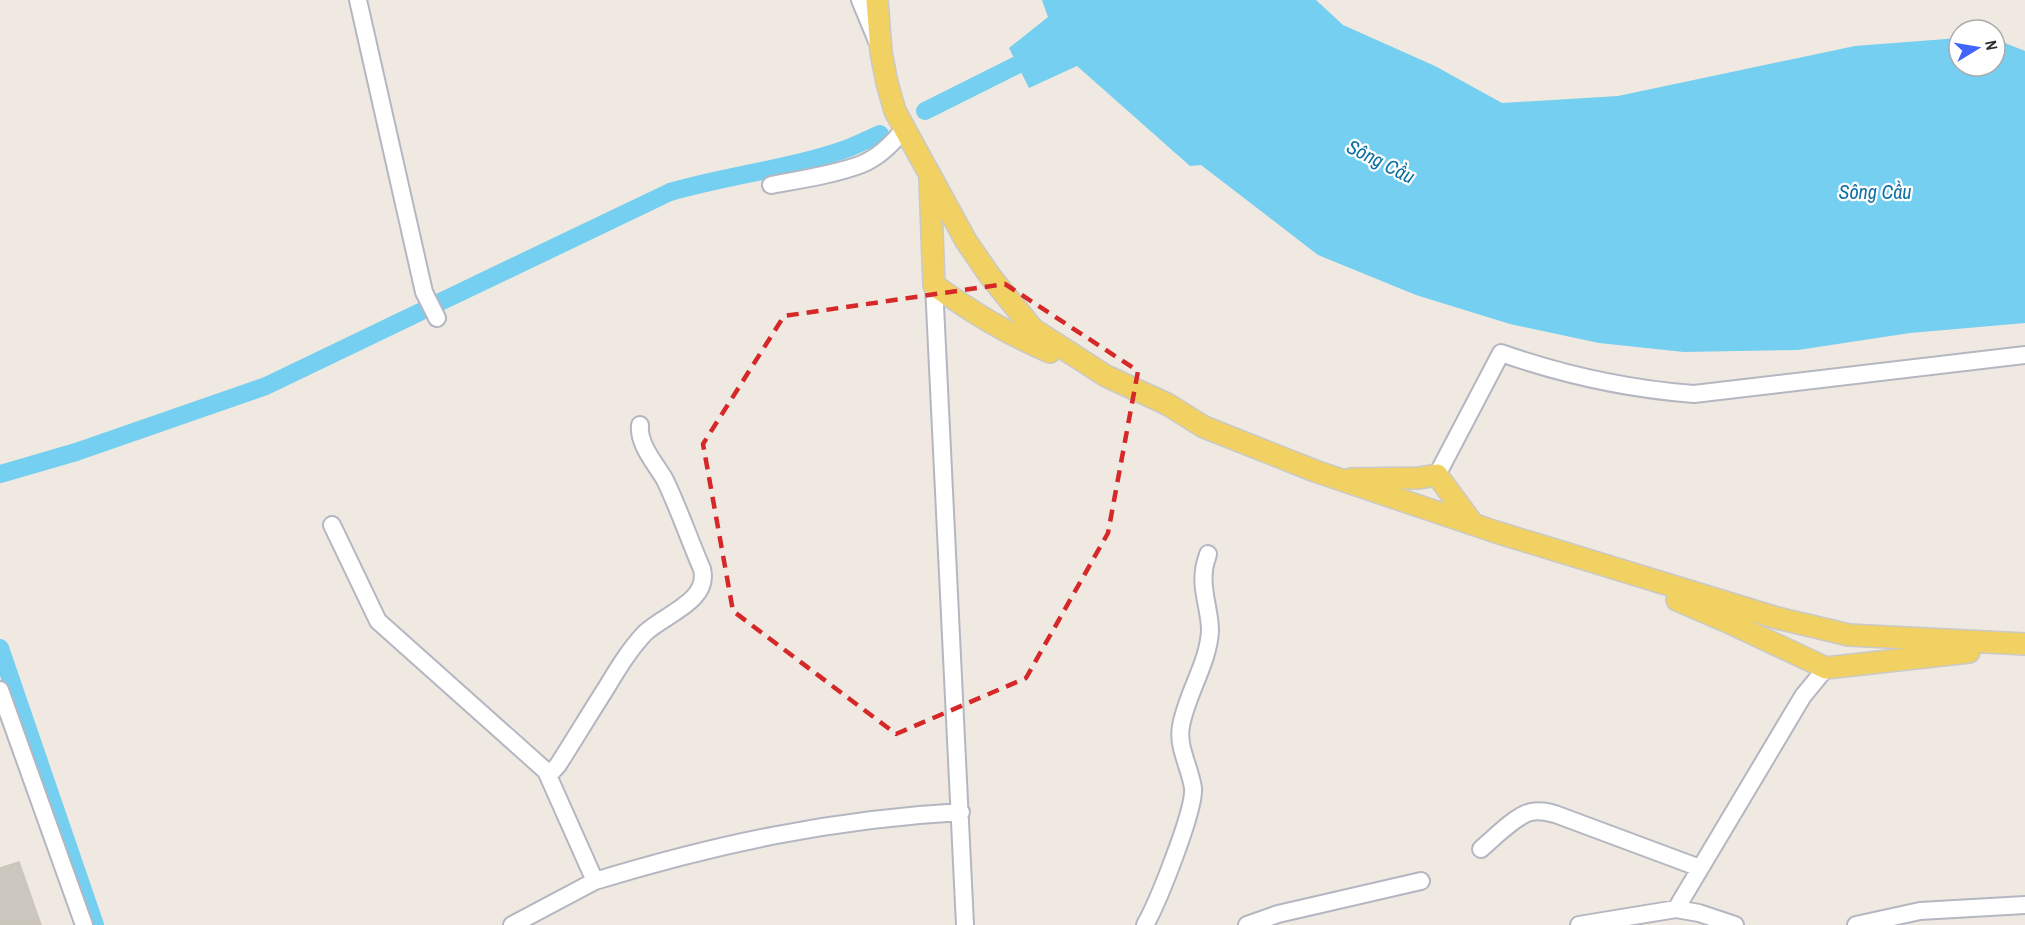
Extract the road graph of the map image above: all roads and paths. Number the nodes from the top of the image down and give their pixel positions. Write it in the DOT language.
graph roads {
  1 [pos="358,0"];
  2 [pos="860,0"];
  3 [pos="877,0"];
  4 [pos="881,52"];
  5 [pos="904,129"];
  6 [pos="930,177"];
  7 [pos="771,186"];
  8 [pos="934,285"];
  9 [pos="437,318"];
  10 [pos="2025,355"];
  11 [pos="1106,376"];
  12 [pos="640,425"];
  13 [pos="1437,475"];
  14 [pos="1341,480"];
  15 [pos="1473,524"];
  16 [pos="332,525"];
  17 [pos="1208,554"];
  18 [pos="1620,570"];
  19 [pos="2021,644"];
  20 [pos="1826,668"];
  21 [pos="0,690"];
  22 [pos="549,775"];
  23 [pos="961,812"];
  24 [pos="1481,849"];
  25 [pos="1700,868"];
  26 [pos="595,881"];
  27 [pos="1420,881"];
  28 [pos="2025,905"];
  29 [pos="1676,909"];
  30 [pos="1280,919"];
  31 [pos="1655,919"];
  32 [pos="1147,923"];
  33 [pos="84,925"];
  34 [pos="512,925"];
  35 [pos="965,925"];
  36 [pos="1164,925"];
  37 [pos="1247,925"];
  38 [pos="1579,925"];
  39 [pos="1735,925"];
  40 [pos="1856,925"];
  1 -- 9 [label="street"];
  2 -- 4 [label="street"];
  3 -- 4 [label="main road"];
  4 -- 5 [label="main road"];
  5 -- 6 [label="main road"];
  5 -- 7 [label="street"];
  6 -- 8 [label="main road"];
  6 -- 11 [label="main road"];
  8 -- 11 [label="main road"];
  8 -- 23 [label="street"];
  10 -- 13 [label="street"];
  11 -- 14 [label="main road"];
  12 -- 22 [label="street"];
  13 -- 14 [label="main road"];
  13 -- 15 [label="main road"];
  14 -- 15 [label="main road"];
  15 -- 18 [label="main road"];
  16 -- 22 [label="street"];
  17 -- 32 [label="street"];
  18 -- 19 [label="main road"];
  18 -- 20 [label="main road"];
  19 -- 20 [label="main road"];
  20 -- 25 [label="street"];
  21 -- 33 [label="street"];
  22 -- 26 [label="street"];
  23 -- 26 [label="street"];
  23 -- 35 [label="street"];
  24 -- 25 [label="street"];
  25 -- 29 [label="street"];
  26 -- 34 [label="street"];
  27 -- 30 [label="street"];
  28 -- 40 [label="street"];
  29 -- 31 [label="street"];
  29 -- 39 [label="street"];
  30 -- 37 [label="street"];
  31 -- 38 [label="street"];
  32 -- 36 [label="street"];
}
